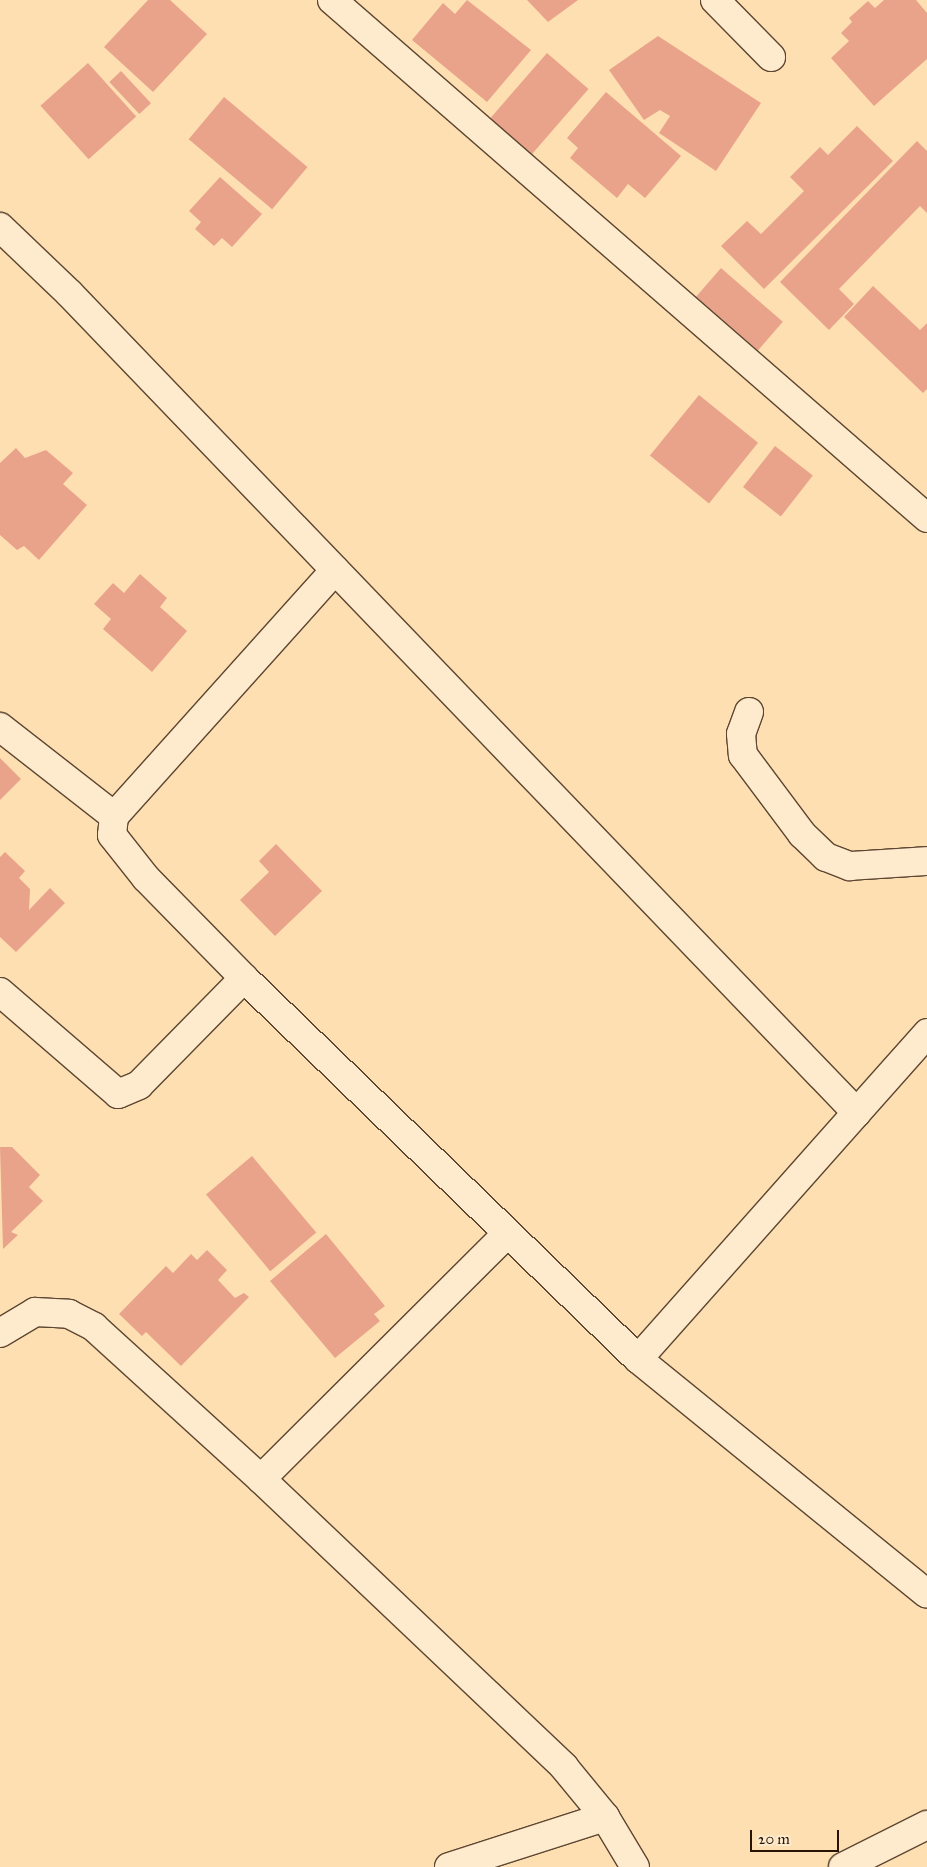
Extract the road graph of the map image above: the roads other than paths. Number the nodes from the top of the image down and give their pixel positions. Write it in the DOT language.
graph roads {
  1 [pos="715,0"];
  2 [pos="340,3"];
  3 [pos="771,57"];
  4 [pos="0,227"];
  5 [pos="927,518"];
  6 [pos="335,570"];
  7 [pos="749,712"];
  8 [pos="0,727"];
  9 [pos="114,816"];
  10 [pos="927,861"];
  11 [pos="244,978"];
  12 [pos="0,992"];
  13 [pos="927,1033"];
  14 [pos="857,1113"];
  15 [pos="506,1235"];
  16 [pos="0,1333"];
  17 [pos="638,1358"];
  18 [pos="261,1479"];
  19 [pos="927,1594"];
  20 [pos="605,1817"];
  21 [pos="927,1825"];
  22 [pos="449,1867"];
  23 [pos="635,1867"];
  24 [pos="843,1867"];
  1 -- 3 [label="street"];
  2 -- 5 [label="street"];
  4 -- 6 [label="street"];
  6 -- 9 [label="street"];
  6 -- 14 [label="street"];
  7 -- 10 [label="street"];
  8 -- 9 [label="street"];
  9 -- 11 [label="street"];
  11 -- 12 [label="street"];
  11 -- 15 [label="street"];
  13 -- 14 [label="street"];
  14 -- 17 [label="street"];
  15 -- 17 [label="street"];
  15 -- 18 [label="street"];
  16 -- 18 [label="street"];
  17 -- 19 [label="street"];
  18 -- 20 [label="street"];
  20 -- 22 [label="street"];
  20 -- 23 [label="street"];
  21 -- 24 [label="street"];
}
